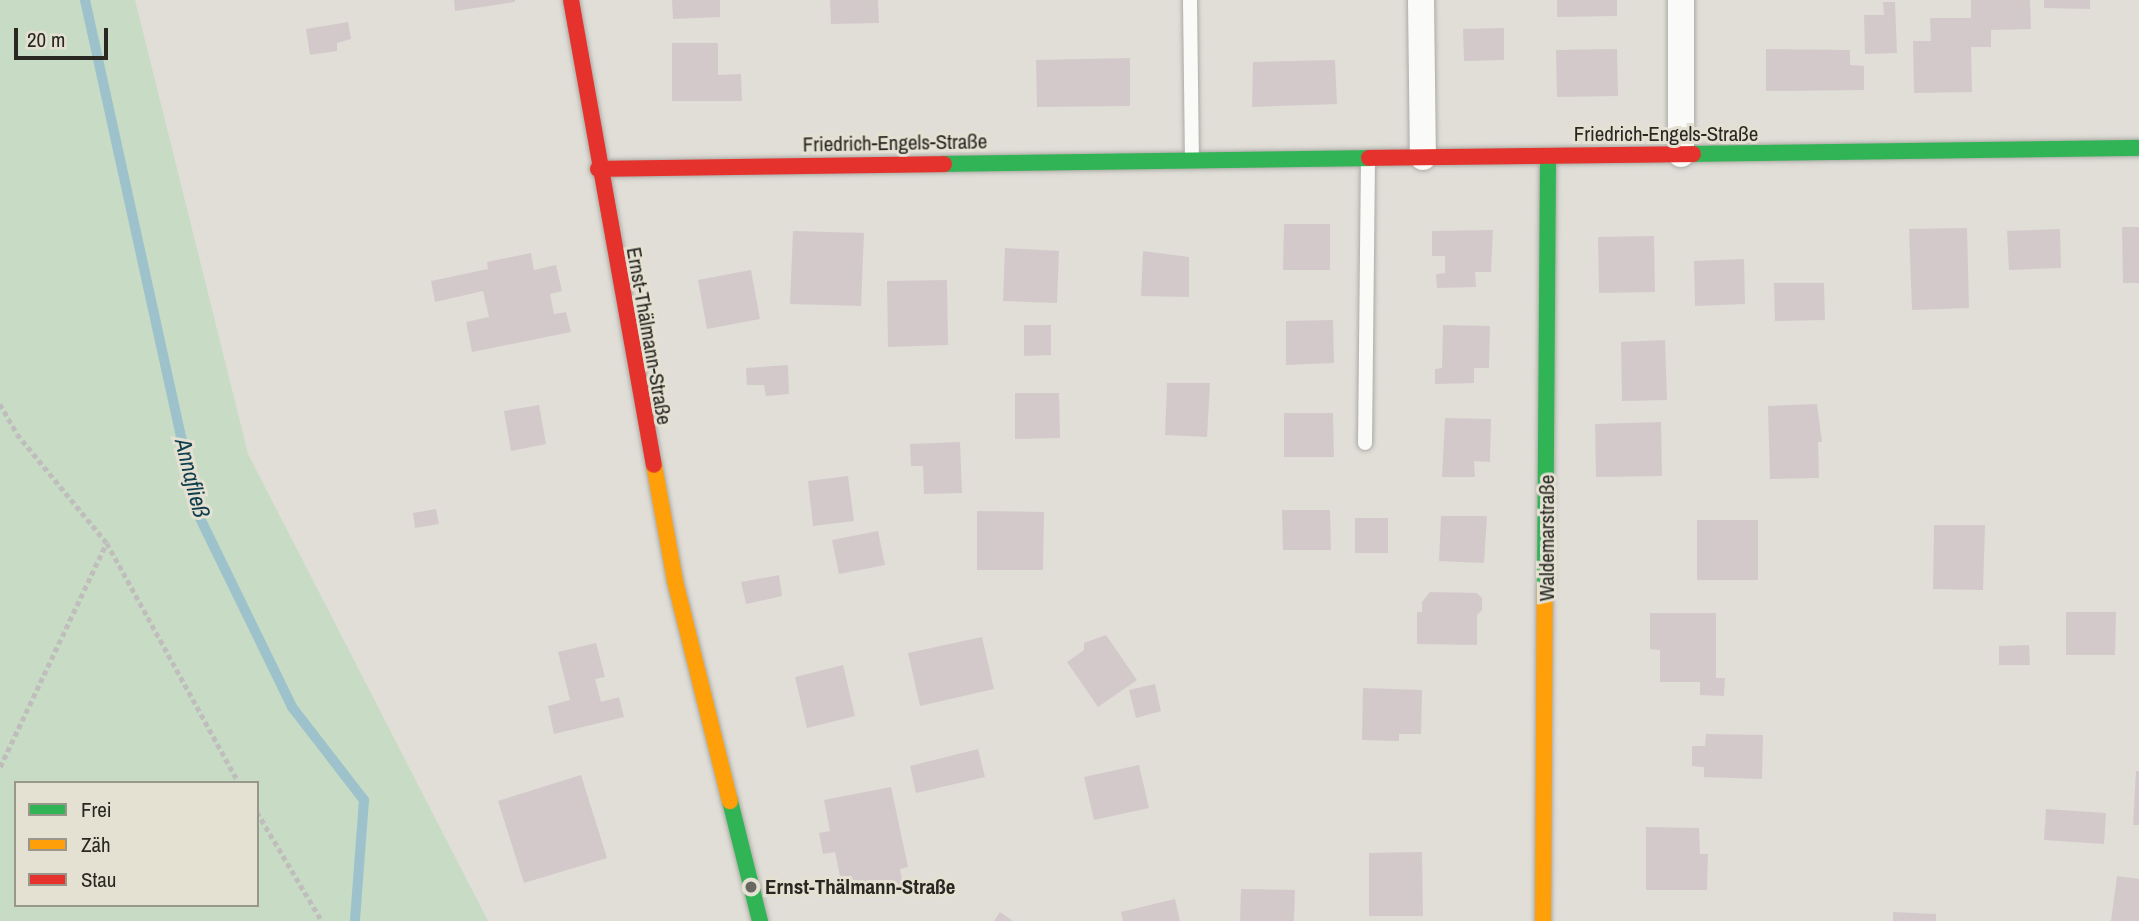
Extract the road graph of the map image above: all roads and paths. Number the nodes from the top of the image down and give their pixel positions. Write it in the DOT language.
graph roads {
  1 [pos="571,0"];
  2 [pos="1190,0"];
  3 [pos="1421,0"];
  4 [pos="1681,0"];
  5 [pos="2139,148"];
  6 [pos="1681,154"];
  7 [pos="1548,156"];
  8 [pos="1423,157"];
  9 [pos="1368,159"];
  10 [pos="1192,161"];
  11 [pos="598,169"];
  12 [pos="0,404"];
  13 [pos="1365,443"];
  14 [pos="107,543"];
  15 [pos="0,767"];
  16 [pos="238,781"];
  17 [pos="259,815"];
  18 [pos="322,921"];
  19 [pos="760,921"];
  20 [pos="1543,921"];
  1 -- 11 [label="street, Ernst-Thälmann-Straße"];
  2 -- 10 [label="lane"];
  3 -- 8 [label="street"];
  4 -- 6 [label="street"];
  5 -- 6 [label="street, Friedrich-Engels-Straße"];
  6 -- 7 [label="street, Friedrich-Engels-Straße"];
  7 -- 8 [label="street, Friedrich-Engels-Straße"];
  7 -- 20 [label="street, Waldemarstraße"];
  8 -- 9 [label="street, Friedrich-Engels-Straße"];
  9 -- 10 [label="street, Friedrich-Engels-Straße"];
  9 -- 13 [label="lane"];
  10 -- 11 [label="street, Friedrich-Engels-Straße"];
  11 -- 19 [label="street, Ernst-Thälmann-Straße"];
  12 -- 14 [label="path"];
  14 -- 15 [label="path"];
  14 -- 16 [label="path"];
  17 -- 18 [label="path"];
}
